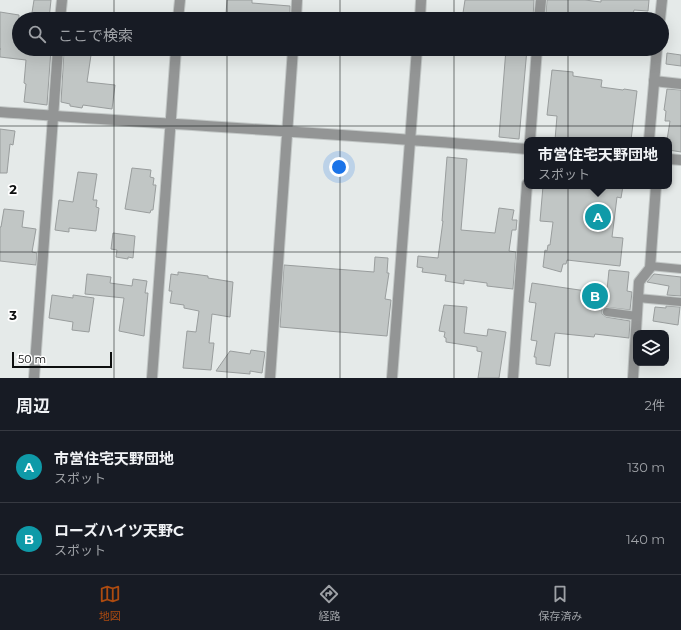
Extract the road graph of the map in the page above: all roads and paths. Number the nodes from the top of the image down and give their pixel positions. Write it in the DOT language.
graph roads {
  1 [pos="62,0"];
  2 [pos="180,0"];
  3 [pos="297,0"];
  4 [pos="421,0"];
  5 [pos="541,0"];
  6 [pos="662,0"];
  7 [pos="61,12"];
  8 [pos="179,12"];
  9 [pos="296,12"];
  10 [pos="420,12"];
  11 [pos="540,12"];
  12 [pos="661,12"];
  13 [pos="57,56"];
  14 [pos="176,56"];
  15 [pos="292,56"];
  16 [pos="416,56"];
  17 [pos="536,56"];
  18 [pos="656,56"];
  19 [pos="654,81"];
  20 [pos="681,84"];
  21 [pos="0,112"];
  22 [pos="53,116"];
  23 [pos="171,125"];
  24 [pos="287,131"];
  25 [pos="530,137"];
  26 [pos="649,137"];
  27 [pos="410,139"];
  28 [pos="524,149"];
  29 [pos="527,189"];
  30 [pos="656,189"];
  31 [pos="650,266"];
  32 [pos="681,268"];
  33 [pos="638,298"];
  34 [pos="681,302"];
  35 [pos="607,312"];
  36 [pos="637,316"];
  37 [pos="34,378"];
  38 [pos="152,378"];
  39 [pos="270,378"];
  40 [pos="392,378"];
  41 [pos="513,378"];
  42 [pos="633,378"];
  1 -- 7 [label="street"];
  2 -- 8 [label="street"];
  3 -- 9 [label="street"];
  4 -- 10 [label="street"];
  5 -- 11 [label="street"];
  6 -- 12 [label="street"];
  13 -- 22 [label="street"];
  14 -- 23 [label="street"];
  15 -- 24 [label="street"];
  16 -- 27 [label="street"];
  17 -- 25 [label="street"];
  18 -- 19 [label="street"];
  19 -- 20 [label="street"];
  19 -- 26 [label="street"];
  21 -- 22 [label="street"];
  22 -- 23 [label="street"];
  22 -- 37 [label="street"];
  23 -- 24 [label="street"];
  23 -- 38 [label="street"];
  24 -- 27 [label="street"];
  24 -- 39 [label="street"];
  27 -- 28 [label="street"];
  27 -- 40 [label="street"];
  29 -- 41 [label="street"];
  30 -- 31 [label="street"];
  31 -- 32 [label="lane"];
  31 -- 33 [label="street"];
  33 -- 34 [label="lane"];
  33 -- 36 [label="street"];
  35 -- 36 [label="lane"];
  36 -- 42 [label="street"];
}
